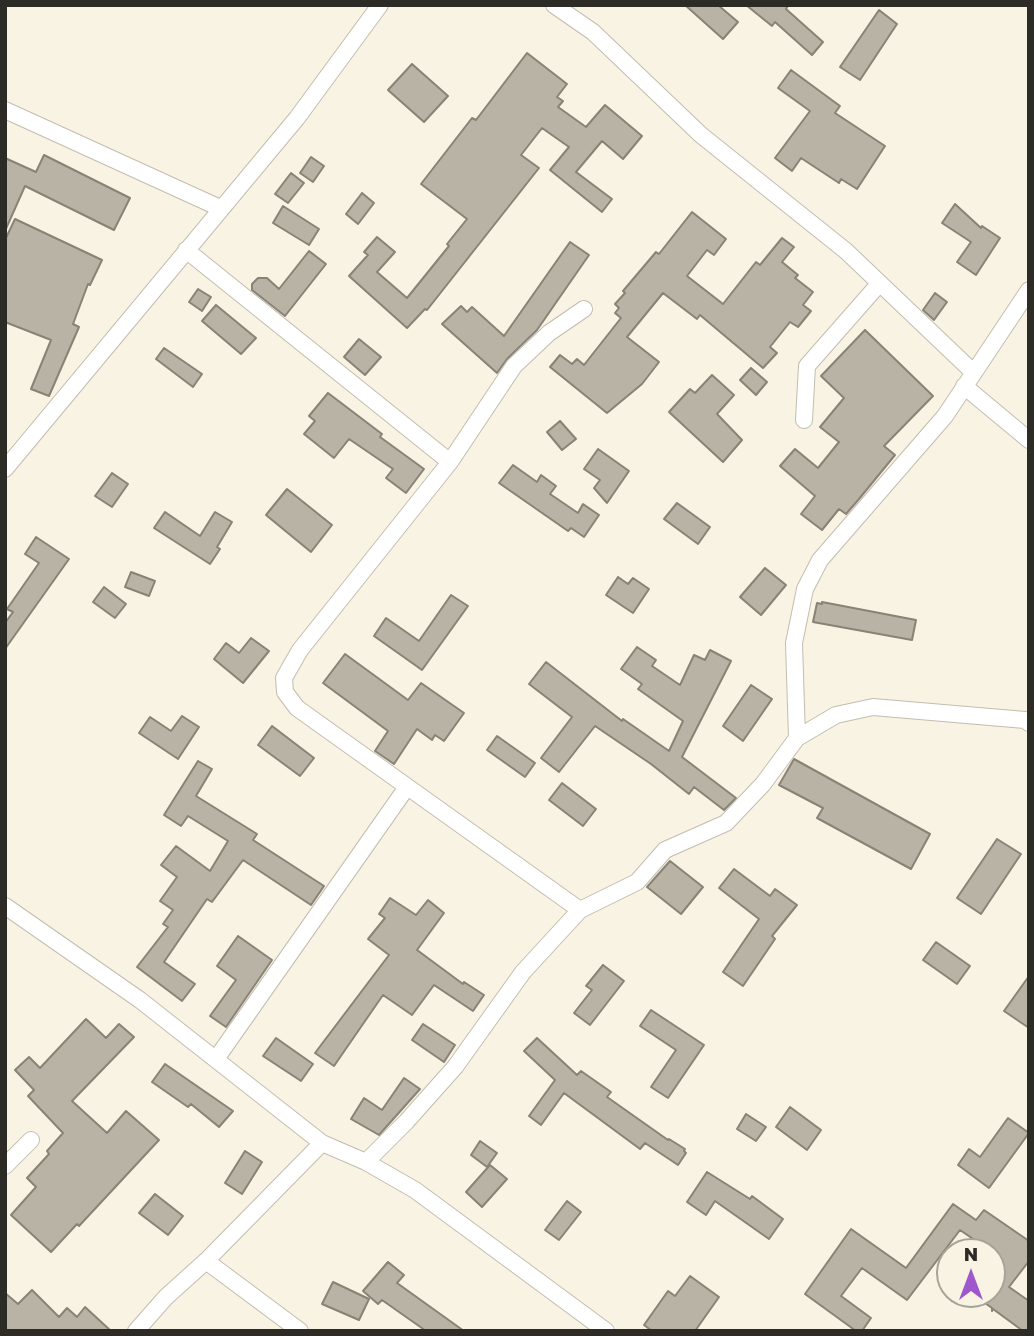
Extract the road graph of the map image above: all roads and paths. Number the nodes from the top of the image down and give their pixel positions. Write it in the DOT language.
graph roads {
  1 [pos="380,5"];
  2 [pos="554,5"];
  3 [pos="5,110"];
  4 [pos="220,208"];
  5 [pos="186,250"];
  6 [pos="879,284"];
  7 [pos="1029,290"];
  8 [pos="584,309"];
  9 [pos="969,379"];
  10 [pos="804,420"];
  11 [pos="1029,440"];
  12 [pos="450,461"];
  13 [pos="5,469"];
  14 [pos="1029,723"];
  15 [pos="797,738"];
  16 [pos="407,787"];
  17 [pos="5,906"];
  18 [pos="580,909"];
  19 [pos="216,1059"];
  20 [pos="31,1140"];
  21 [pos="322,1143"];
  22 [pos="366,1162"];
  23 [pos="5,1166"];
  24 [pos="206,1261"];
  25 [pos="136,1331"];
  26 [pos="300,1331"];
  27 [pos="606,1331"];
  1 -- 4 [label="street"];
  2 -- 6 [label="street"];
  3 -- 4 [label="street"];
  4 -- 5 [label="street"];
  5 -- 12 [label="street"];
  5 -- 13 [label="street"];
  6 -- 9 [label="street"];
  6 -- 10 [label="street"];
  7 -- 9 [label="street"];
  8 -- 12 [label="street"];
  9 -- 11 [label="street"];
  9 -- 15 [label="street"];
  12 -- 16 [label="street"];
  14 -- 15 [label="street"];
  15 -- 18 [label="street"];
  16 -- 18 [label="street"];
  16 -- 19 [label="street"];
  17 -- 19 [label="street"];
  18 -- 22 [label="street"];
  19 -- 21 [label="street"];
  20 -- 23 [label="street"];
  21 -- 22 [label="street"];
  21 -- 24 [label="street"];
  22 -- 27 [label="street"];
  24 -- 25 [label="street"];
  24 -- 26 [label="street"];
}
